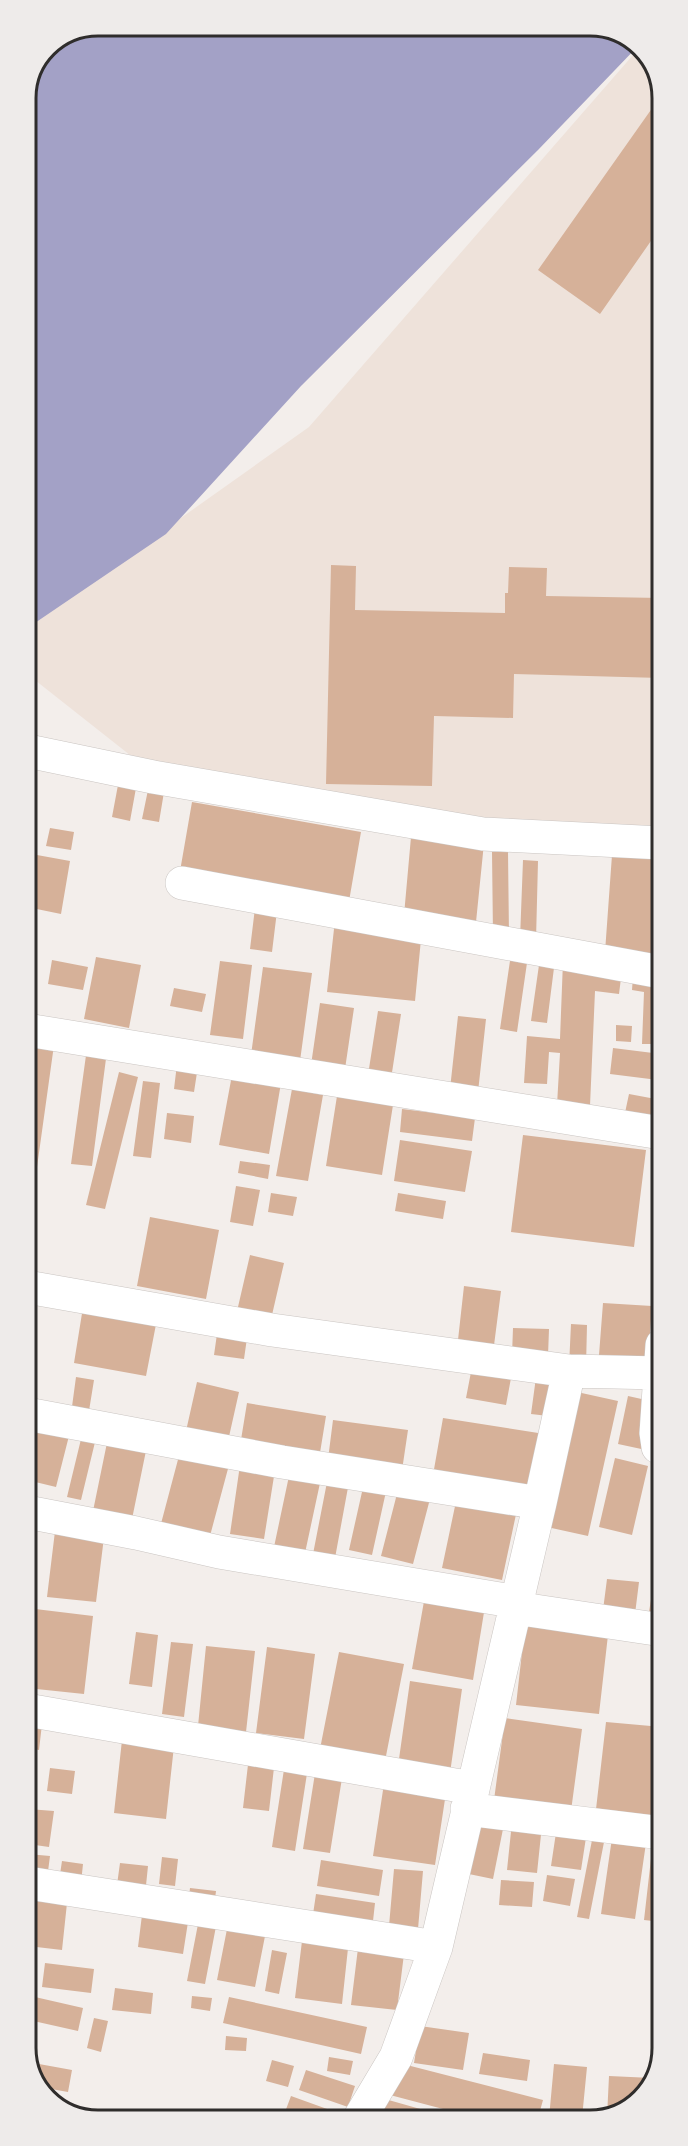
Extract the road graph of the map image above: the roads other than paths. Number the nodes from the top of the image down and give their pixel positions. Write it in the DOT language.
graph roads {
  1 [pos="36,753"];
  2 [pos="652,843"];
  3 [pos="182,883"];
  4 [pos="652,970"];
  5 [pos="36,1031"];
  6 [pos="652,1132"];
  7 [pos="36,1289"];
  8 [pos="652,1360"];
  9 [pos="569,1371"];
  10 [pos="36,1416"];
  11 [pos="540,1503"];
  12 [pos="36,1514"];
  13 [pos="516,1605"];
  14 [pos="652,1628"];
  15 [pos="36,1712"];
  16 [pos="470,1798"];
  17 [pos="652,1831"];
  18 [pos="36,1885"];
  19 [pos="436,1947"];
  20 [pos="364,2110"];
  1 -- 2 [label="street"];
  3 -- 4 [label="street"];
  5 -- 6 [label="street"];
  7 -- 9 [label="street"];
  8 -- 9 [label="street"];
  9 -- 11 [label="street"];
  10 -- 11 [label="street"];
  11 -- 13 [label="street"];
  12 -- 13 [label="street"];
  13 -- 14 [label="street"];
  13 -- 16 [label="street"];
  15 -- 16 [label="street"];
  16 -- 17 [label="street"];
  16 -- 19 [label="street"];
  18 -- 19 [label="street"];
  19 -- 20 [label="street"];
}
